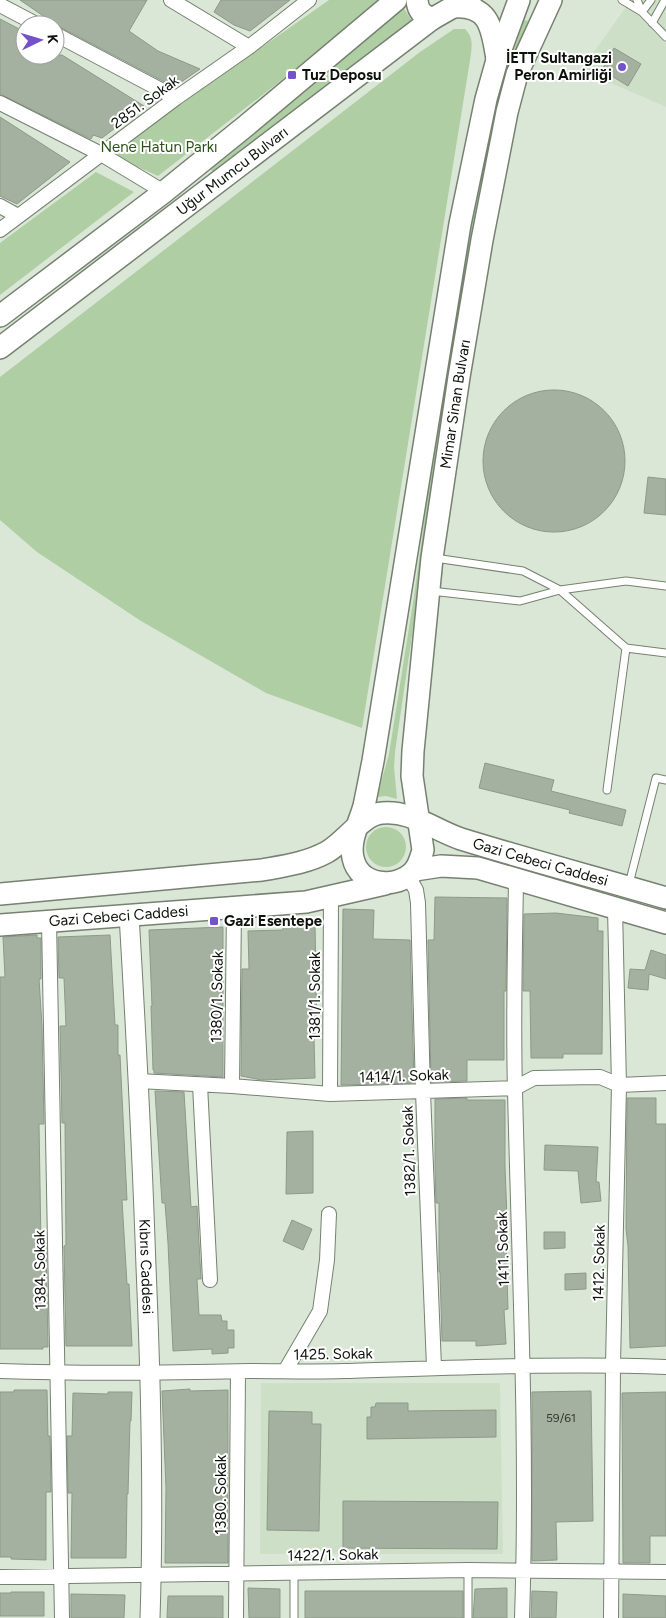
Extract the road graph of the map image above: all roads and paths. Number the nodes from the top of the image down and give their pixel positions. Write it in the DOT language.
graph roads {
  1 [pos="171,0"];
  2 [pos="309,0"];
  3 [pos="396,0"];
  4 [pos="417,0"];
  5 [pos="519,0"];
  6 [pos="550,0"];
  7 [pos="622,0"];
  8 [pos="636,0"];
  9 [pos="651,0"];
  10 [pos="665,0"];
  11 [pos="461,4"];
  12 [pos="0,5"];
  13 [pos="642,12"];
  14 [pos="19,15"];
  15 [pos="432,19"];
  16 [pos="652,23"];
  17 [pos="665,33"];
  18 [pos="65,39"];
  19 [pos="249,47"];
  20 [pos="497,60"];
  21 [pos="176,98"];
  22 [pos="0,103"];
  23 [pos="102,154"];
  24 [pos="164,192"];
  25 [pos="0,206"];
  26 [pos="18,216"];
  27 [pos="0,230"];
  28 [pos="0,316"];
  29 [pos="0,348"];
  30 [pos="432,558"];
  31 [pos="666,586"];
  32 [pos="560,590"];
  33 [pos="428,591"];
  34 [pos="626,648"];
  35 [pos="666,653"];
  36 [pos="666,780"];
  37 [pos="607,790"];
  38 [pos="418,820"];
  39 [pos="356,829"];
  40 [pos="412,873"];
  41 [pos="516,879"];
  42 [pos="385,884"];
  43 [pos="628,887"];
  44 [pos="0,894"];
  45 [pos="331,898"];
  46 [pos="666,898"];
  47 [pos="234,908"];
  48 [pos="615,908"];
  49 [pos="129,916"];
  50 [pos="49,921"];
  51 [pos="666,923"];
  52 [pos="0,925"];
  53 [pos="139,1081"];
  54 [pos="666,1084"];
  55 [pos="200,1085"];
  56 [pos="619,1085"];
  57 [pos="232,1086"];
  58 [pos="515,1088"];
  59 [pos="422,1092"];
  60 [pos="330,1094"];
  61 [pos="329,1214"];
  62 [pos="210,1280"];
  63 [pos="613,1365"];
  64 [pos="523,1366"];
  65 [pos="434,1367"];
  66 [pos="666,1367"];
  67 [pos="0,1370"];
  68 [pos="285,1371"];
  69 [pos="238,1372"];
  70 [pos="58,1373"];
  71 [pos="150,1373"];
  72 [pos="468,1570"];
  73 [pos="524,1570"];
  74 [pos="612,1571"];
  75 [pos="294,1572"];
  76 [pos="666,1572"];
  77 [pos="236,1573"];
  78 [pos="151,1575"];
  79 [pos="0,1577"];
  80 [pos="62,1577"];
  81 [pos="62,1618"];
  82 [pos="150,1618"];
  83 [pos="236,1618"];
  84 [pos="294,1618"];
  85 [pos="468,1618"];
  86 [pos="522,1618"];
  87 [pos="611,1618"];
  1 -- 19 [label="street"];
  2 -- 19 [label="street, 2851. Sokak"];
  3 -- 24 [label="main road, Uğur Mumcu Bulvarı"];
  4 -- 15 [label="main road"];
  5 -- 20 [label="main road"];
  6 -- 30 [label="main road, Mimar Sinan Bulvarı"];
  7 -- 13 [label="lane"];
  8 -- 13 [label="lane"];
  9 -- 13 [label="lane"];
  10 -- 16 [label="lane"];
  11 -- 15 [label="main road, Uğur Mumcu Bulvarı"];
  11 -- 20 [label="main road"];
  12 -- 14 [label="street"];
  13 -- 16 [label="lane"];
  15 -- 29 [label="main road, Uğur Mumcu Bulvarı"];
  16 -- 17 [label="lane"];
  18 -- 21 [label="street"];
  19 -- 21 [label="street, 2851. Sokak"];
  20 -- 39 [label="main road"];
  21 -- 23 [label="street, 2851. Sokak"];
  22 -- 23 [label="street"];
  23 -- 24 [label="street"];
  23 -- 26 [label="street, 2851. Sokak"];
  24 -- 28 [label="main road, Uğur Mumcu Bulvarı"];
  25 -- 26 [label="street"];
  26 -- 27 [label="street, 2851. Sokak"];
  30 -- 32 [label="lane"];
  30 -- 33 [label="main road, Mimar Sinan Bulvarı"];
  31 -- 32 [label="lane"];
  32 -- 33 [label="lane"];
  32 -- 34 [label="lane"];
  33 -- 38 [label="main road, Mimar Sinan Bulvarı"];
  34 -- 35 [label="lane"];
  34 -- 37 [label="lane"];
  36 -- 43 [label="lane"];
  38 -- 39 [label="main road"];
  38 -- 40 [label="main road"];
  38 -- 43 [label="main road, Gazi Cebeci Caddesi"];
  39 -- 42 [label="main road"];
  39 -- 44 [label="main road, Gazi Cebeci Caddesi"];
  40 -- 41 [label="main road, Gazi Cebeci Caddesi"];
  40 -- 42 [label="main road"];
  40 -- 59 [label="street, 1382/1. Sokak"];
  41 -- 48 [label="main road, Gazi Cebeci Caddesi"];
  41 -- 58 [label="street, 1411. Sokak"];
  42 -- 45 [label="main road, Gazi Cebeci Caddesi"];
  43 -- 46 [label="main road, Gazi Cebeci Caddesi"];
  45 -- 47 [label="main road, Gazi Cebeci Caddesi"];
  45 -- 60 [label="street, 1381/1. Sokak"];
  47 -- 49 [label="main road, Gazi Cebeci Caddesi"];
  47 -- 57 [label="street, 1380/1. Sokak"];
  48 -- 51 [label="main road, Gazi Cebeci Caddesi"];
  48 -- 56 [label="street, 1412. Sokak"];
  49 -- 50 [label="main road, Gazi Cebeci Caddesi"];
  49 -- 53 [label="main road, Kıbrıs Caddesi"];
  50 -- 52 [label="main road, Gazi Cebeci Caddesi"];
  50 -- 70 [label="street, 1384. Sokak"];
  53 -- 55 [label="street, 1414/1. Sokak"];
  53 -- 71 [label="main road, Kıbrıs Caddesi"];
  54 -- 56 [label="street, 1414/1. Sokak"];
  55 -- 57 [label="street, 1414/1. Sokak"];
  55 -- 62 [label="street"];
  56 -- 58 [label="street, 1414/1. Sokak"];
  56 -- 63 [label="street, 1412. Sokak"];
  57 -- 60 [label="street, 1414/1. Sokak"];
  58 -- 59 [label="street, 1414/1. Sokak"];
  58 -- 64 [label="street, 1411. Sokak"];
  59 -- 60 [label="street, 1414/1. Sokak"];
  59 -- 65 [label="street, 1382/1. Sokak"];
  61 -- 68 [label="street"];
  63 -- 64 [label="street, 1425. Sokak"];
  63 -- 66 [label="street, 1425. Sokak"];
  63 -- 74 [label="street, 1412. Sokak"];
  64 -- 65 [label="street, 1425. Sokak"];
  64 -- 73 [label="street, 1411. Sokak"];
  65 -- 68 [label="street, 1425. Sokak"];
  67 -- 70 [label="street, 1425. Sokak"];
  68 -- 69 [label="street, 1425. Sokak"];
  69 -- 71 [label="street, 1425. Sokak"];
  69 -- 77 [label="street, 1380. Sokak"];
  70 -- 71 [label="street, 1425. Sokak"];
  70 -- 80 [label="street, 1384. Sokak"];
  71 -- 78 [label="main road, Kıbrıs Caddesi"];
  72 -- 73 [label="street, 1422/1. Sokak"];
  72 -- 75 [label="street, 1422/1. Sokak"];
  72 -- 85 [label="lane"];
  73 -- 74 [label="street, 1422/1. Sokak"];
  73 -- 86 [label="street, 1411. Sokak"];
  74 -- 76 [label="street, 1422/1. Sokak"];
  74 -- 87 [label="street, 1412. Sokak"];
  75 -- 77 [label="street, 1422/1. Sokak"];
  75 -- 84 [label="lane"];
  77 -- 78 [label="street, 1422/1. Sokak"];
  77 -- 83 [label="street, 1380. Sokak"];
  78 -- 80 [label="street, 1422/1. Sokak"];
  78 -- 82 [label="main road, Kıbrıs Caddesi"];
  79 -- 80 [label="street, 1422/1. Sokak"];
  80 -- 81 [label="street, 1384. Sokak"];
}
